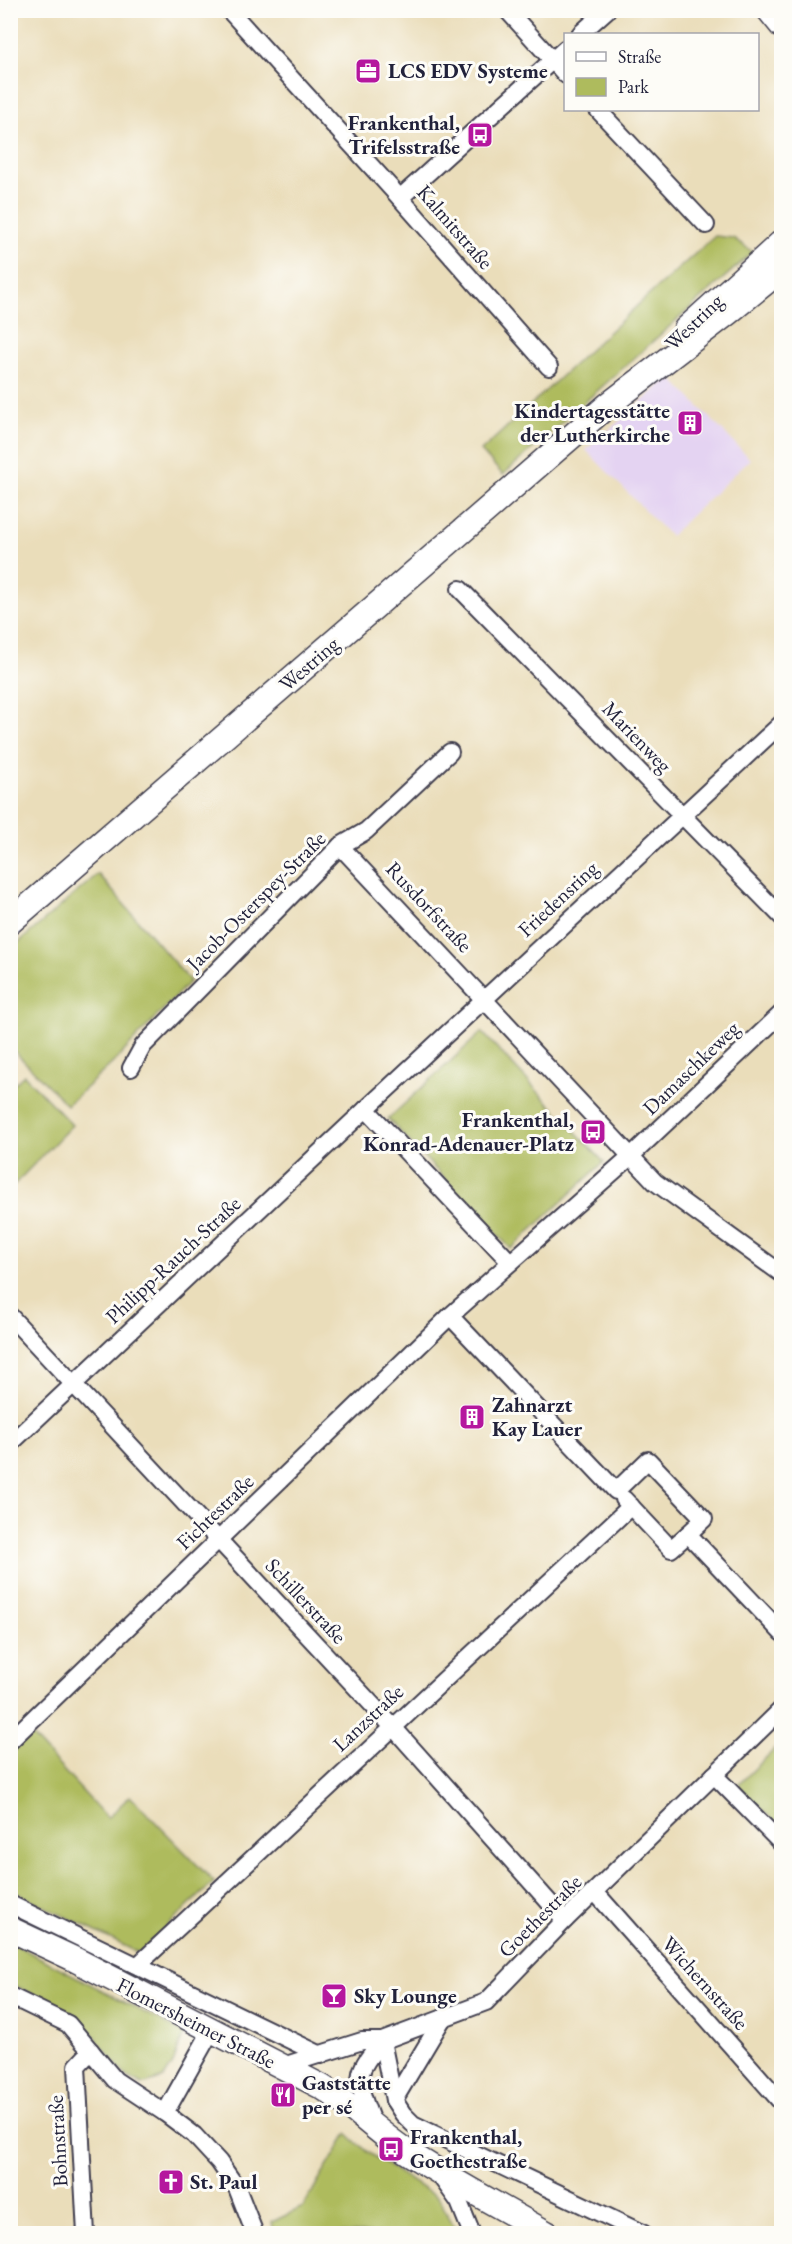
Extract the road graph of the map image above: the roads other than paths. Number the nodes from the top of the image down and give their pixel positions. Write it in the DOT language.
graph roads {
  1 [pos="229,10"];
  2 [pos="507,10"];
  3 [pos="607,10"];
  4 [pos="770,10"];
  5 [pos="782,26"];
  6 [pos="581,33"];
  7 [pos="564,50"];
  8 [pos="552,60"];
  9 [pos="564,73"];
  10 [pos="599,111"];
  11 [pos="400,198"];
  12 [pos="706,225"];
  13 [pos="782,242"];
  14 [pos="782,269"];
  15 [pos="549,367"];
  16 [pos="608,405"];
  17 [pos="460,589"];
  18 [pos="782,723"];
  19 [pos="450,752"];
  20 [pos="682,815"];
  21 [pos="340,846"];
  22 [pos="782,917"];
  23 [pos="10,922"];
  24 [pos="484,999"];
  25 [pos="782,1013"];
  26 [pos="130,1068"];
  27 [pos="366,1109"];
  28 [pos="631,1156"];
  29 [pos="510,1262"];
  30 [pos="782,1274"];
  31 [pos="10,1316"];
  32 [pos="450,1316"];
  33 [pos="74,1384"];
  34 [pos="10,1444"];
  35 [pos="616,1491"];
  36 [pos="631,1506"];
  37 [pos="688,1534"];
  38 [pos="219,1540"];
  39 [pos="782,1633"];
  40 [pos="782,1710"];
  41 [pos="392,1726"];
  42 [pos="10,1741"];
  43 [pos="714,1775"];
  44 [pos="782,1844"];
  45 [pos="594,1892"];
  46 [pos="10,1904"];
  47 [pos="565,1920"];
  48 [pos="10,1929"];
  49 [pos="138,1965"];
  50 [pos="10,1996"];
  51 [pos="443,2018"];
  52 [pos="211,2031"];
  53 [pos="382,2041"];
  54 [pos="91,2051"];
  55 [pos="321,2055"];
  56 [pos="280,2067"];
  57 [pos="394,2100"];
  58 [pos="782,2103"];
  59 [pos="165,2113"];
  60 [pos="375,2129"];
  61 [pos="435,2169"];
  62 [pos="86,2234"];
  63 [pos="255,2234"];
  64 [pos="472,2234"];
  65 [pos="548,2234"];
  66 [pos="644,2234"];
  1 -- 11 [label="street, Kalmitstraße"];
  2 -- 8 [label="street"];
  3 -- 6 [label="street"];
  4 -- 5 [label="main road"];
  7 -- 8 [label="street"];
  8 -- 9 [label="street"];
  8 -- 11 [label="street"];
  10 -- 12 [label="street"];
  11 -- 15 [label="street, Kalmitstraße"];
  13 -- 16 [label="main road, Westring"];
  14 -- 16 [label="main road, Westring"];
  16 -- 23 [label="main road, Westring"];
  17 -- 20 [label="street, Marienweg"];
  18 -- 20 [label="street, Friedensring"];
  19 -- 21 [label="street, Jacob-Osterspey-Straße"];
  20 -- 22 [label="street, Marienweg"];
  20 -- 24 [label="street, Friedensring"];
  21 -- 24 [label="street, Rusdorfstraße"];
  21 -- 26 [label="street, Jacob-Osterspey-Straße"];
  24 -- 27 [label="street, Friedensring"];
  24 -- 28 [label="street, Rusdorfstraße"];
  25 -- 28 [label="street, Damaschkeweg"];
  27 -- 29 [label="street"];
  27 -- 33 [label="street, Philipp-Rauch-Straße"];
  28 -- 29 [label="street, Damaschkeweg"];
  28 -- 30 [label="street, Rusdorfstraße"];
  29 -- 32 [label="street, Fichtestraße"];
  31 -- 33 [label="street, Schillerstraße"];
  32 -- 35 [label="street"];
  32 -- 38 [label="street, Fichtestraße"];
  33 -- 34 [label="street, Philipp-Rauch-Straße"];
  33 -- 38 [label="street, Schillerstraße"];
  35 -- 36 [label="street"];
  35 -- 37 [label="street"];
  36 -- 37 [label="street"];
  36 -- 41 [label="street, Lanzstraße"];
  37 -- 39 [label="street"];
  38 -- 41 [label="street, Schillerstraße"];
  38 -- 42 [label="street, Fichtestraße"];
  40 -- 43 [label="street, Goethestraße"];
  41 -- 47 [label="street, Schillerstraße"];
  41 -- 49 [label="street, Lanzstraße"];
  43 -- 44 [label="street"];
  43 -- 45 [label="street, Goethestraße"];
  45 -- 47 [label="street, Goethestraße"];
  45 -- 58 [label="street, Wichernstraße"];
  46 -- 49 [label="street, Flomersheimer Straße"];
  47 -- 51 [label="street, Goethestraße"];
  48 -- 52 [label="main road, Flomersheimer Straße"];
  49 -- 55 [label="street, Flomersheimer Straße"];
  50 -- 54 [label="street"];
  51 -- 53 [label="street, Goethestraße"];
  51 -- 57 [label="street"];
  52 -- 56 [label="main road, Flomersheimer Straße"];
  52 -- 59 [label="street"];
  53 -- 55 [label="street, Goethestraße"];
  53 -- 57 [label="street"];
  53 -- 60 [label="street"];
  54 -- 59 [label="street"];
  54 -- 62 [label="street, Bohnstraße"];
  55 -- 56 [label="street, Goethestraße"];
  56 -- 60 [label="main road, Flomersheimer Straße"];
  57 -- 66 [label="street"];
  59 -- 63 [label="street"];
  60 -- 61 [label="main road, Flomersheimer Straße"];
  61 -- 64 [label="street"];
  61 -- 65 [label="main road, Flomersheimer Straße"];
}
